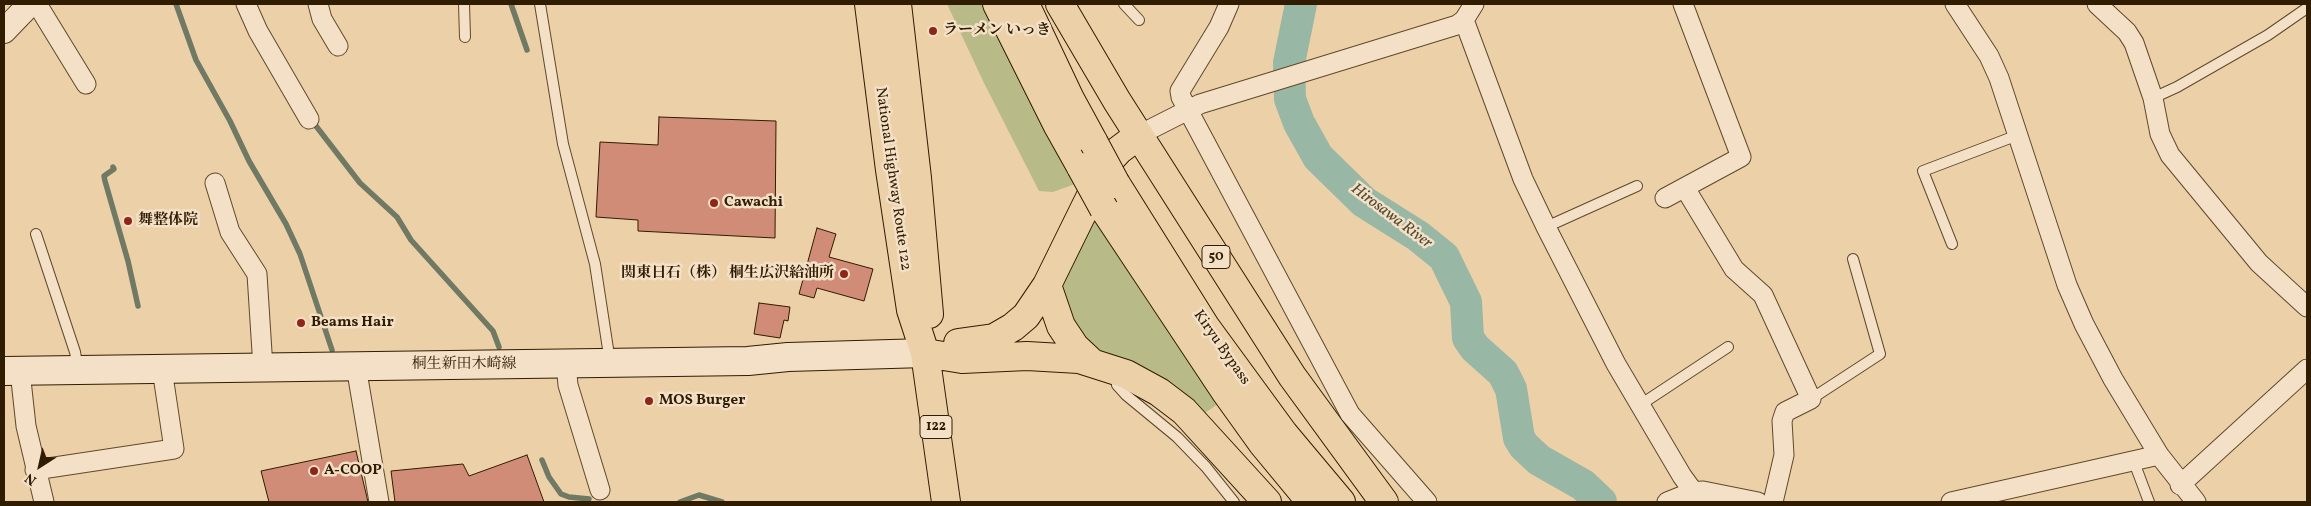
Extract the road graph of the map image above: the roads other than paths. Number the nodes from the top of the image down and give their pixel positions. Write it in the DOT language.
graph roads {
  1 [pos="30,4"];
  2 [pos="36,4"];
  3 [pos="246,4"];
  4 [pos="318,4"];
  5 [pos="464,4"];
  6 [pos="540,4"];
  7 [pos="869,4"];
  8 [pos="897,4"];
  9 [pos="997,4"];
  10 [pos="1025,4"];
  11 [pos="1060,4"];
  12 [pos="1229,4"];
  13 [pos="1474,4"];
  14 [pos="1684,4"];
  15 [pos="1955,4"];
  16 [pos="2097,4"];
  17 [pos="1129,6"];
  18 [pos="2307,8"];
  19 [pos="1138,20"];
  20 [pos="1464,20"];
  21 [pos="4,32"];
  22 [pos="465,37"];
  23 [pos="338,46"];
  24 [pos="86,84"];
  25 [pos="2153,98"];
  26 [pos="1188,109"];
  27 [pos="309,119"];
  28 [pos="2018,135"];
  29 [pos="1139,136"];
  30 [pos="1088,155"];
  31 [pos="216,183"];
  32 [pos="1637,186"];
  33 [pos="1685,188"];
  34 [pos="1665,198"];
  35 [pos="1546,227"];
  36 [pos="36,234"];
  37 [pos="1952,244"];
  38 [pos="1853,259"];
  39 [pos="1047,285"];
  40 [pos="2307,307"];
  41 [pos="1728,347"];
  42 [pos="925,352"];
  43 [pos="610,363"];
  44 [pos="566,364"];
  45 [pos="1103,365"];
  46 [pos="359,366"];
  47 [pos="263,368"];
  48 [pos="162,369"];
  49 [pos="2307,369"];
  50 [pos="12,371"];
  51 [pos="78,371"];
  52 [pos="1810,399"];
  53 [pos="1640,405"];
  54 [pos="2159,455"];
  55 [pos="2134,462"];
  56 [pos="35,470"];
  57 [pos="2180,485"];
  58 [pos="601,496"];
  59 [pos="1697,497"];
  60 [pos="1231,501"];
  61 [pos="44,502"];
  62 [pos="379,502"];
  63 [pos="946,502"];
  64 [pos="1267,502"];
  65 [pos="1311,502"];
  66 [pos="1341,502"];
  67 [pos="1384,502"];
  68 [pos="1427,502"];
  69 [pos="1667,502"];
  70 [pos="1758,502"];
  71 [pos="1773,502"];
  72 [pos="1952,502"];
  73 [pos="2148,502"];
  74 [pos="2196,502"];
  1 -- 21 [label="street"];
  2 -- 24 [label="street"];
  3 -- 27 [label="street"];
  4 -- 23 [label="street"];
  5 -- 22 [label="lane"];
  6 -- 43 [label="lane"];
  7 -- 42 [label="highway, National Highway Route 122"];
  8 -- 42 [label="highway, National Highway Route 122"];
  9 -- 30 [label="highway"];
  10 -- 30 [label="highway"];
  11 -- 29 [label="highway, 50"];
  12 -- 26 [label="street"];
  13 -- 20 [label="street"];
  14 -- 33 [label="street"];
  15 -- 28 [label="street"];
  16 -- 25 [label="street"];
  17 -- 19 [label="lane"];
  18 -- 25 [label="lane"];
  20 -- 26 [label="street"];
  20 -- 35 [label="street"];
  25 -- 40 [label="street"];
  26 -- 29 [label="street"];
  26 -- 68 [label="street"];
  28 -- 37 [label="lane"];
  28 -- 54 [label="street"];
  29 -- 39 [label="highway"];
  29 -- 67 [label="highway, 50"];
  30 -- 65 [label="highway, Kiryu Bypass, bridge"];
  30 -- 66 [label="highway, Kiryu Bypass, bridge"];
  31 -- 47 [label="street"];
  32 -- 35 [label="lane"];
  33 -- 34 [label="street"];
  33 -- 52 [label="street"];
  35 -- 53 [label="street"];
  36 -- 51 [label="lane"];
  38 -- 52 [label="lane"];
  39 -- 42 [label="highway"];
  39 -- 45 [label="highway"];
  41 -- 53 [label="lane"];
  42 -- 43 [label="main road, 桐生新田木崎線"];
  42 -- 45 [label="highway"];
  42 -- 63 [label="highway, National Highway Route 122 / 122"];
  43 -- 44 [label="main road, 桐生新田木崎線"];
  44 -- 46 [label="main road, 桐生新田木崎線"];
  44 -- 58 [label="street"];
  45 -- 60 [label="lane"];
  45 -- 64 [label="highway"];
  46 -- 47 [label="main road, 桐生新田木崎線"];
  46 -- 62 [label="street"];
  47 -- 48 [label="main road, 桐生新田木崎線"];
  48 -- 51 [label="main road, 桐生新田木崎線"];
  48 -- 56 [label="street"];
  49 -- 57 [label="street"];
  50 -- 51 [label="main road, 桐生新田木崎線"];
  50 -- 56 [label="street"];
  52 -- 71 [label="street"];
  53 -- 59 [label="street"];
  54 -- 55 [label="street"];
  54 -- 57 [label="street"];
  55 -- 72 [label="street"];
  55 -- 73 [label="lane"];
  56 -- 61 [label="street"];
  57 -- 74 [label="street"];
  59 -- 69 [label="street"];
  59 -- 70 [label="street"];
}
